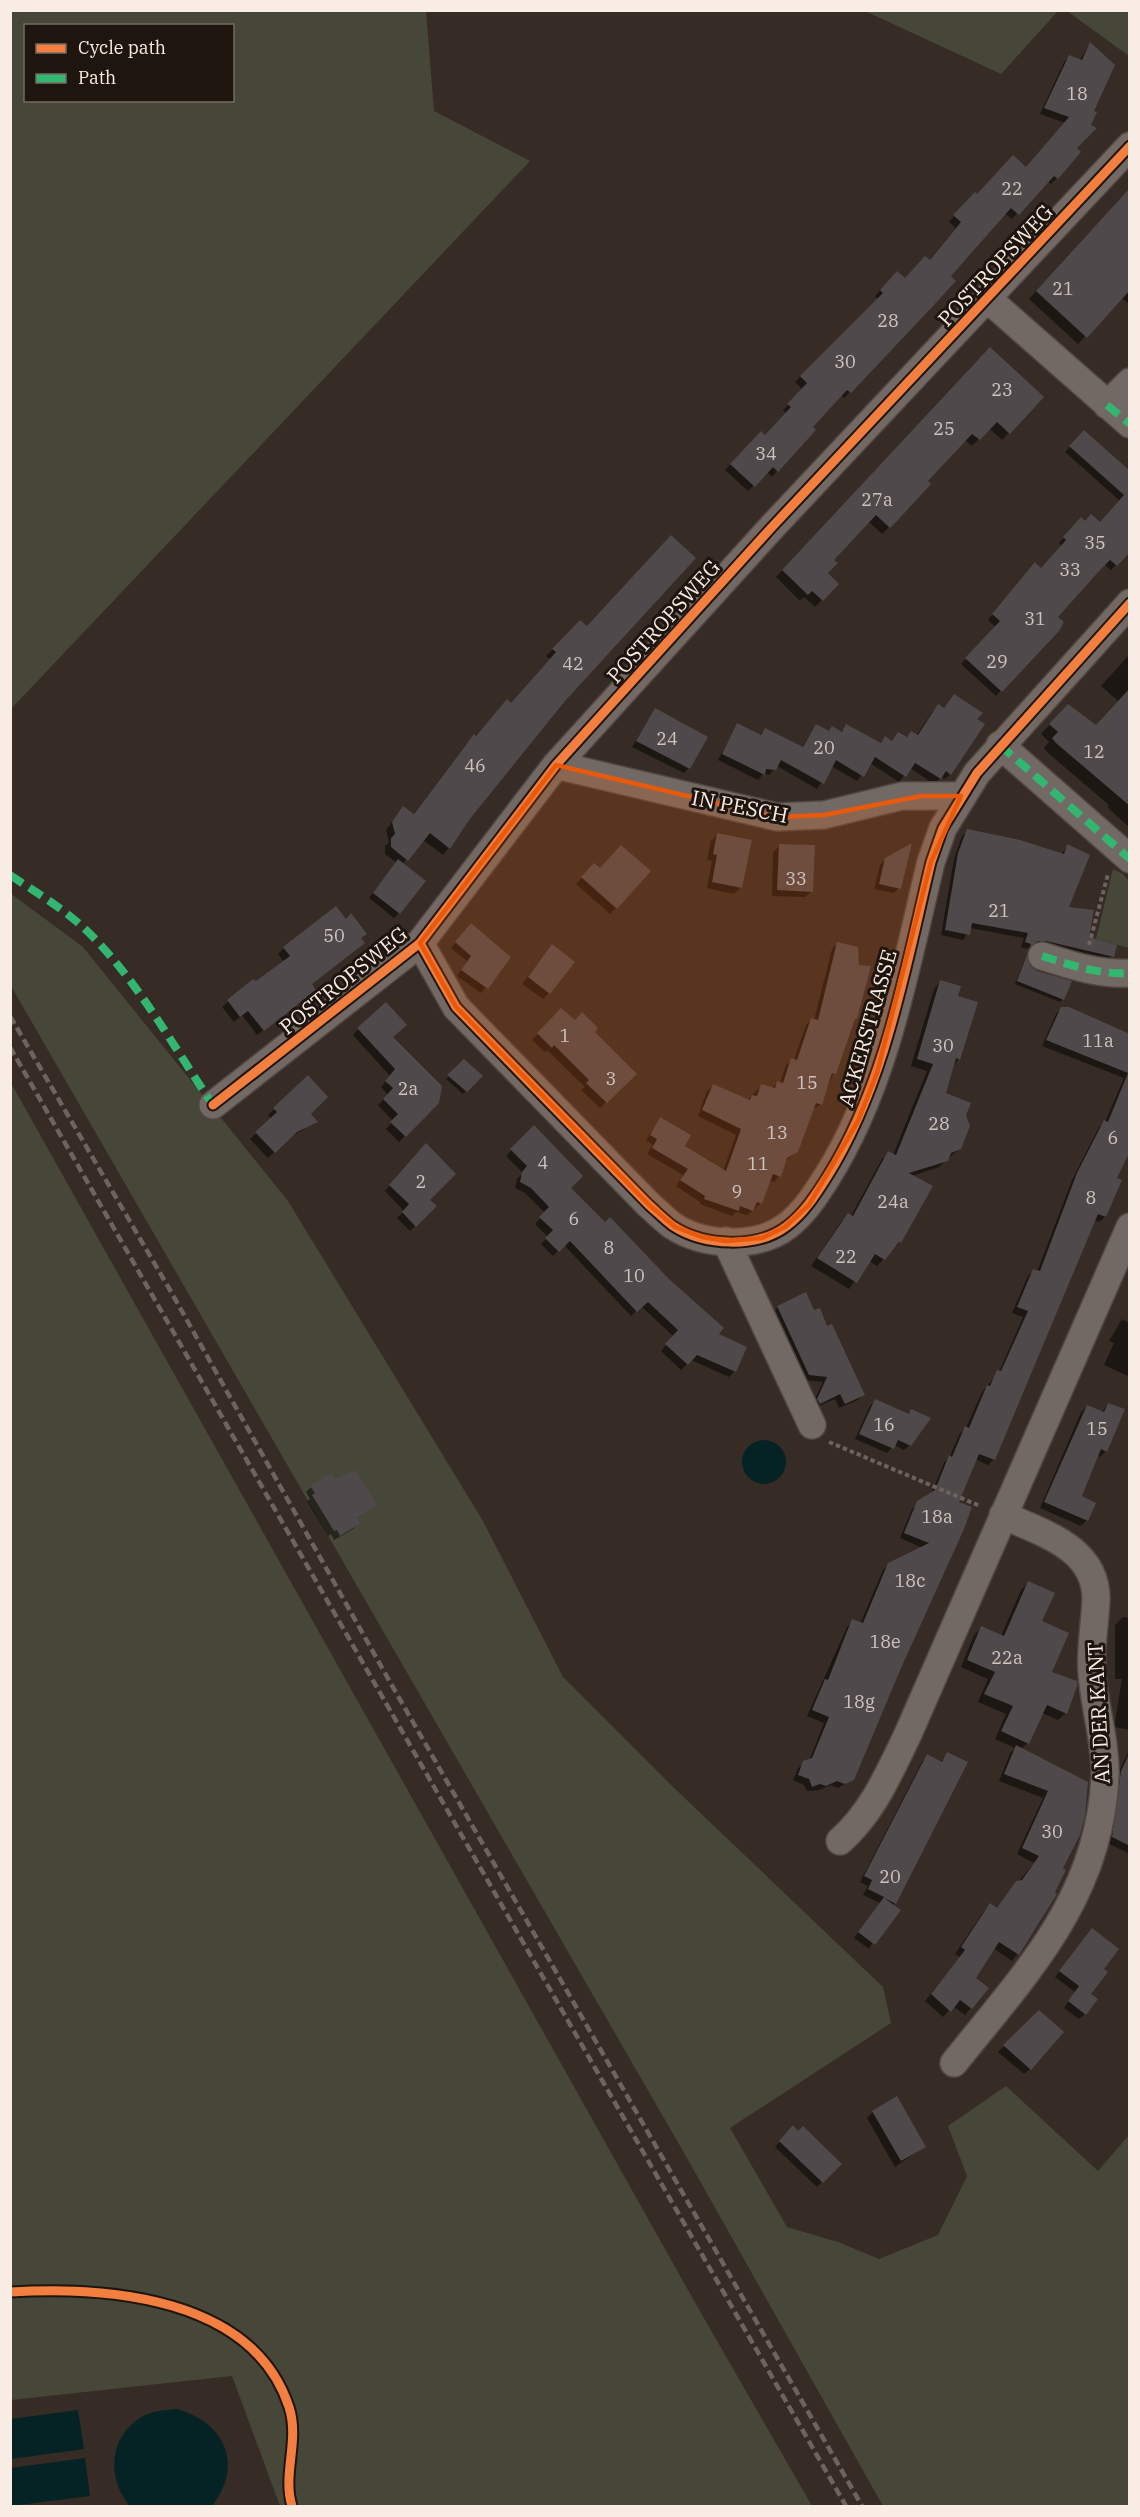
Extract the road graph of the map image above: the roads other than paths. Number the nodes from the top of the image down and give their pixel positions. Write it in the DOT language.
graph roads {
  1 [pos="1130,146"];
  2 [pos="988,299"];
  3 [pos="1130,382"];
  4 [pos="1107,405"];
  5 [pos="1130,424"];
  6 [pos="1130,603"];
  7 [pos="1000,745"];
  8 [pos="556,765"];
  9 [pos="961,796"];
  10 [pos="1119,864"];
  11 [pos="420,942"];
  12 [pos="1042,956"];
  13 [pos="1130,973"];
  14 [pos="213,1105"];
  15 [pos="1130,1227"];
  16 [pos="726,1241"];
  17 [pos="812,1425"];
  18 [pos="1003,1515"];
  19 [pos="840,1841"];
  20 [pos="954,2062"];
  1 -- 2 [label="street, POSTROPSWEG"];
  2 -- 4 [label="street"];
  2 -- 8 [label="street, POSTROPSWEG"];
  3 -- 4 [label="street"];
  4 -- 5 [label="street"];
  6 -- 7 [label="street, ACKERSTRASSE"];
  7 -- 9 [label="street, ACKERSTRASSE"];
  7 -- 10 [label="street"];
  8 -- 9 [label="street, IN PESCH"];
  8 -- 11 [label="street, POSTROPSWEG"];
  9 -- 16 [label="street, ACKERSTRASSE"];
  11 -- 14 [label="street, POSTROPSWEG"];
  11 -- 16 [label="street, ACKERSTRASSE"];
  12 -- 13 [label="street"];
  15 -- 18 [label="street"];
  16 -- 17 [label="street"];
  18 -- 19 [label="street"];
  18 -- 20 [label="street, AN DER KANT"];
}
